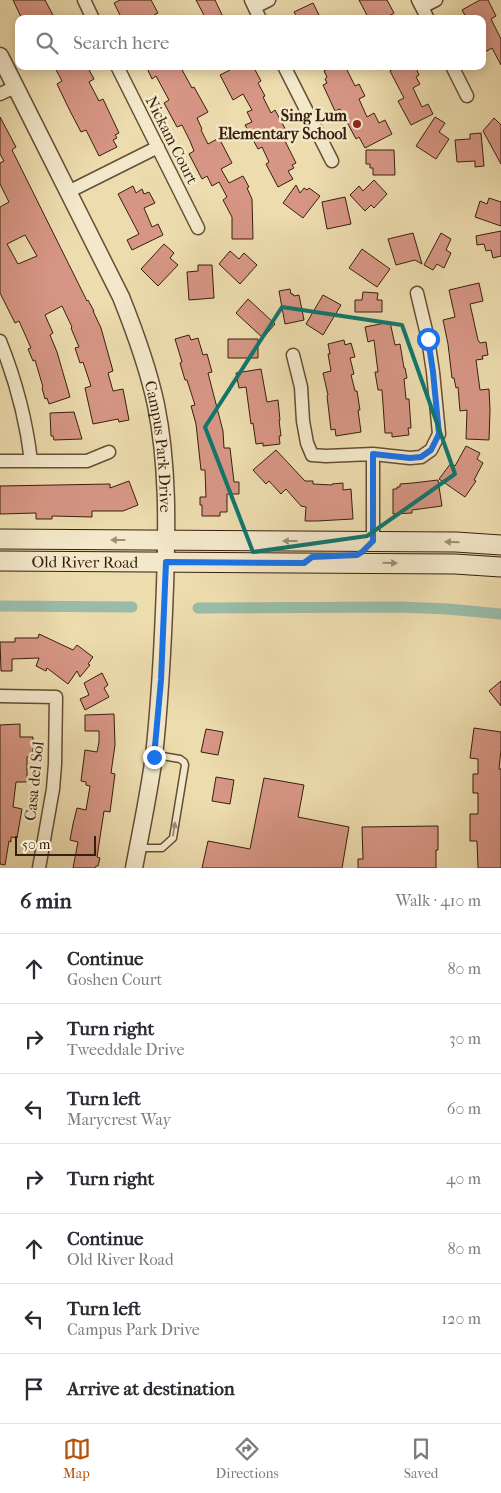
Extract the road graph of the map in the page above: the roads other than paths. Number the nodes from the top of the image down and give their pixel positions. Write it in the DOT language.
graph roads {
  1 [pos="84,0"];
  2 [pos="269,0"];
  3 [pos="436,0"];
  4 [pos="420,4"];
  5 [pos="255,9"];
  6 [pos="91,15"];
  7 [pos="0,56"];
  8 [pos="119,70"];
  9 [pos="286,70"];
  10 [pos="454,70"];
  11 [pos="15,87"];
  12 [pos="0,94"];
  13 [pos="467,96"];
  14 [pos="158,148"];
  15 [pos="332,161"];
  16 [pos="68,192"];
  17 [pos="198,228"];
  18 [pos="417,293"];
  19 [pos="0,341"];
  20 [pos="293,355"];
  21 [pos="109,452"];
  22 [pos="373,454"];
  23 [pos="0,461"];
  24 [pos="31,461"];
  25 [pos="0,539"];
  26 [pos="166,540"];
  27 [pos="373,541"];
  28 [pos="501,545"];
  29 [pos="501,559"];
  30 [pos="0,561"];
  31 [pos="166,562"];
  32 [pos="304,563"];
  33 [pos="464,565"];
  34 [pos="501,567"];
  35 [pos="0,696"];
  36 [pos="154,755"];
  37 [pos="138,848"];
  38 [pos="39,868"];
  39 [pos="134,868"];
  1 -- 6 [label="street"];
  2 -- 5 [label="street"];
  3 -- 4 [label="street"];
  7 -- 11 [label="street, Campus Park Drive"];
  8 -- 14 [label="street, Nickam Court"];
  9 -- 15 [label="street"];
  10 -- 13 [label="street"];
  11 -- 12 [label="street"];
  11 -- 16 [label="street, Campus Park Drive"];
  14 -- 16 [label="street"];
  14 -- 17 [label="street, Nickam Court"];
  16 -- 26 [label="street, Campus Park Drive"];
  18 -- 22 [label="street"];
  19 -- 24 [label="street"];
  20 -- 22 [label="street"];
  21 -- 24 [label="street"];
  22 -- 27 [label="street"];
  23 -- 24 [label="street"];
  26 -- 25 [label="main road, Old River Road, one-way"];
  27 -- 26 [label="main road, Old River Road, one-way"];
  26 -- 31 [label="street, Campus Park Drive"];
  28 -- 27 [label="main road, Old River Road, one-way"];
  27 -- 32 [label="main road"];
  29 -- 33 [label="main road"];
  30 -- 31 [label="main road, Old River Road"];
  31 -- 32 [label="main road, Old River Road"];
  31 -- 36 [label="street, Campus Park Drive"];
  32 -- 33 [label="main road, Old River Road, one-way"];
  33 -- 34 [label="main road, Old River Road"];
  35 -- 38 [label="street, Casa del Sol"];
  36 -- 37 [label="street, Campus Park Drive"];
  37 -- 36 [label="lane, one-way"];
  37 -- 39 [label="street, Campus Park Drive"];
}
